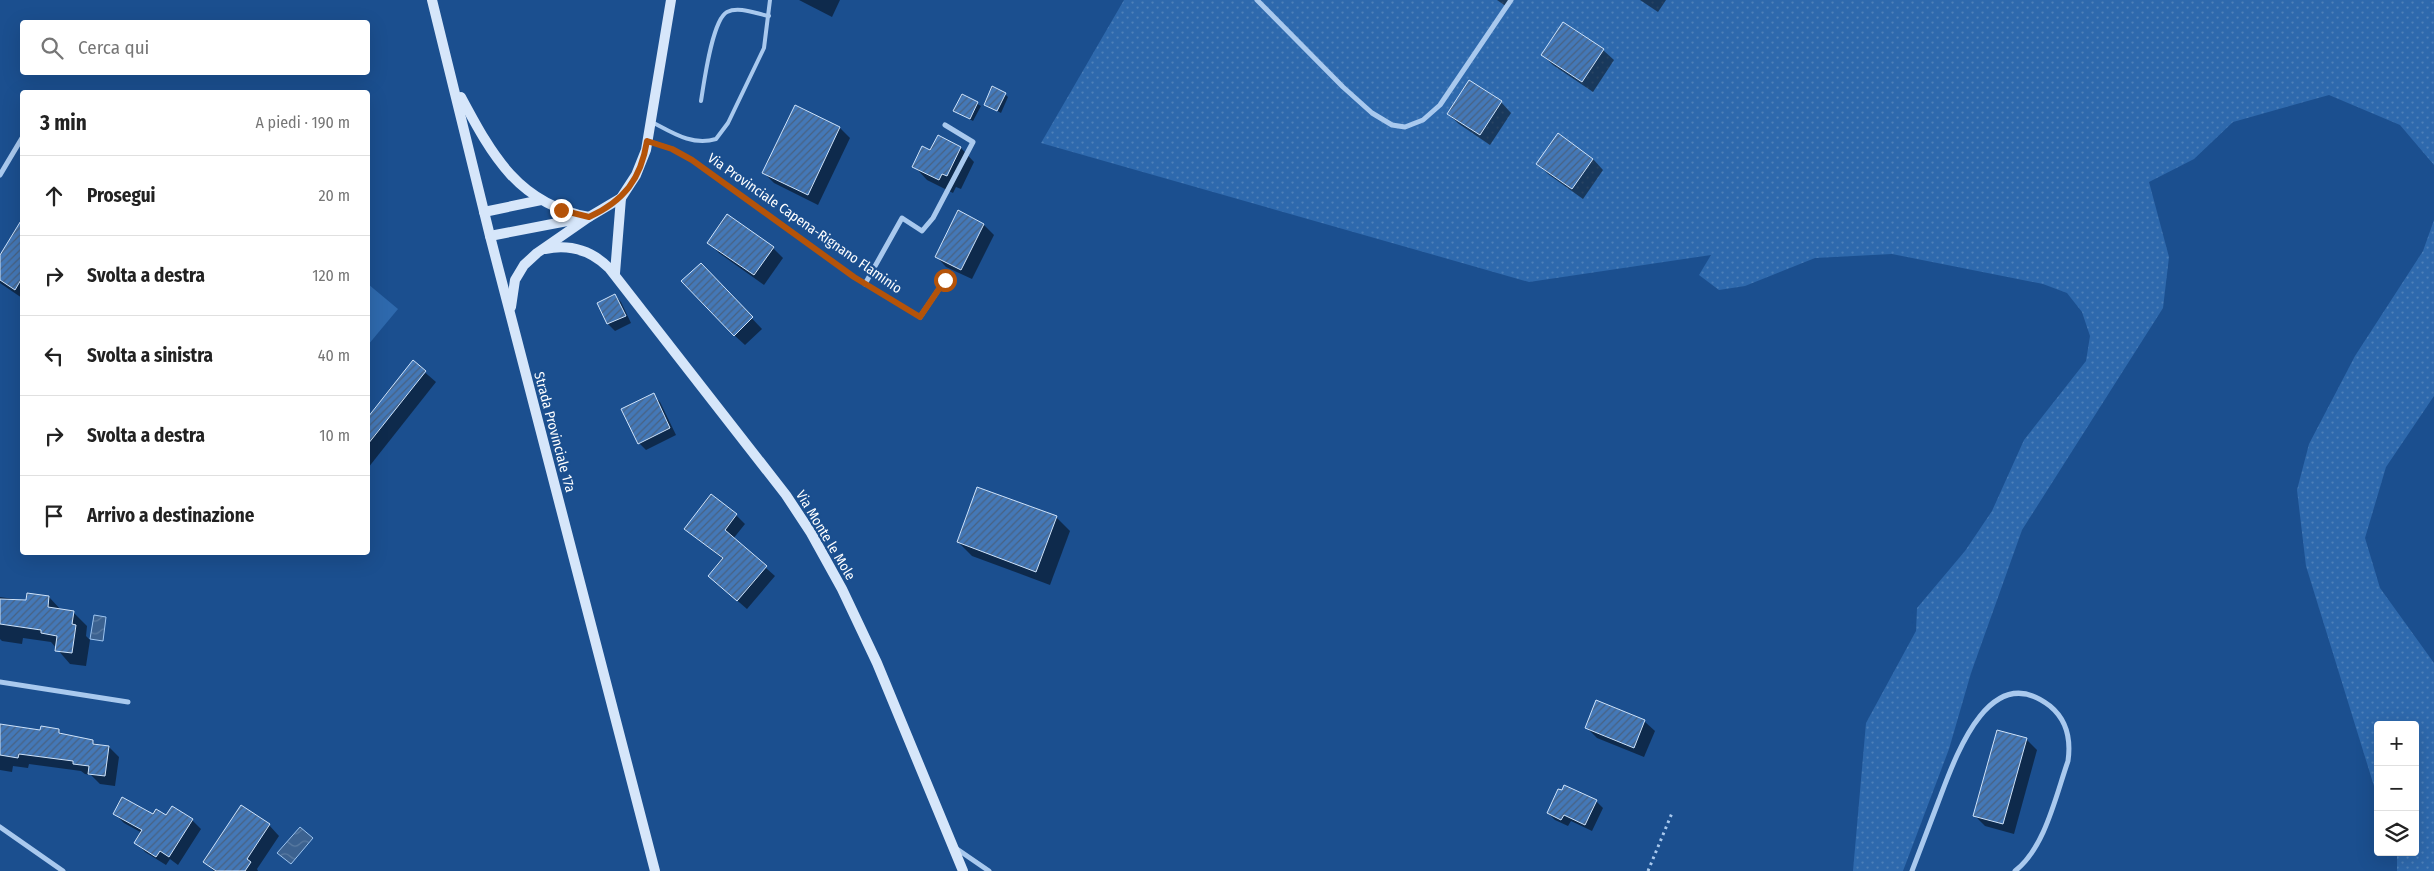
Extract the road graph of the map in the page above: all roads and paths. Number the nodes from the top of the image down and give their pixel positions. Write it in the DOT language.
graph roads {
  1 [pos="432,0"];
  2 [pos="671,0"];
  3 [pos="770,0"];
  4 [pos="1257,0"];
  5 [pos="1511,0"];
  6 [pos="770,16"];
  7 [pos="454,85"];
  8 [pos="701,101"];
  9 [pos="650,121"];
  10 [pos="944,125"];
  11 [pos="20,141"];
  12 [pos="647,141"];
  13 [pos="0,164"];
  14 [pos="3,169"];
  15 [pos="0,174"];
  16 [pos="622,198"];
  17 [pos="541,200"];
  18 [pos="484,212"];
  19 [pos="589,217"];
  20 [pos="490,236"];
  21 [pos="545,249"];
  22 [pos="615,273"];
  23 [pos="945,280"];
  24 [pos="865,284"];
  25 [pos="510,316"];
  26 [pos="920,317"];
  27 [pos="0,682"];
  28 [pos="128,702"];
  29 [pos="1672,813"];
  30 [pos="0,827"];
  31 [pos="954,846"];
  32 [pos="63,871"];
  33 [pos="655,871"];
  34 [pos="963,871"];
  35 [pos="989,871"];
  36 [pos="1648,871"];
  37 [pos="1912,871"];
  38 [pos="2015,871"];
  1 -- 7 [label="street, Strada Provinciale 17a"];
  2 -- 9 [label="street"];
  3 -- 6 [label="lane"];
  4 -- 5 [label="street"];
  6 -- 8 [label="lane"];
  6 -- 9 [label="lane"];
  7 -- 17 [label="street"];
  7 -- 18 [label="street, Strada Provinciale 17a"];
  9 -- 12 [label="street"];
  10 -- 24 [label="street"];
  11 -- 14 [label="street"];
  12 -- 16 [label="street"];
  12 -- 24 [label="lane, Via Provinciale Capena-Rignano Flaminio"];
  13 -- 14 [label="street"];
  14 -- 15 [label="street"];
  16 -- 19 [label="street"];
  16 -- 22 [label="street"];
  17 -- 18 [label="street"];
  17 -- 19 [label="street"];
  18 -- 20 [label="street, Strada Provinciale 17a"];
  19 -- 20 [label="street"];
  19 -- 21 [label="street"];
  20 -- 25 [label="street, Strada Provinciale 17a"];
  21 -- 22 [label="street, Via Monte le Mole"];
  21 -- 25 [label="street"];
  22 -- 31 [label="street, Via Monte le Mole"];
  23 -- 26 [label="street"];
  24 -- 26 [label="lane, Via Provinciale Capena-Rignano Flaminio"];
  25 -- 33 [label="street, Strada Provinciale 17a"];
  27 -- 28 [label="street"];
  29 -- 36 [label="path"];
  30 -- 32 [label="street"];
  31 -- 34 [label="street, Via Monte le Mole"];
  31 -- 35 [label="street"];
  37 -- 38 [label="street"];
}
